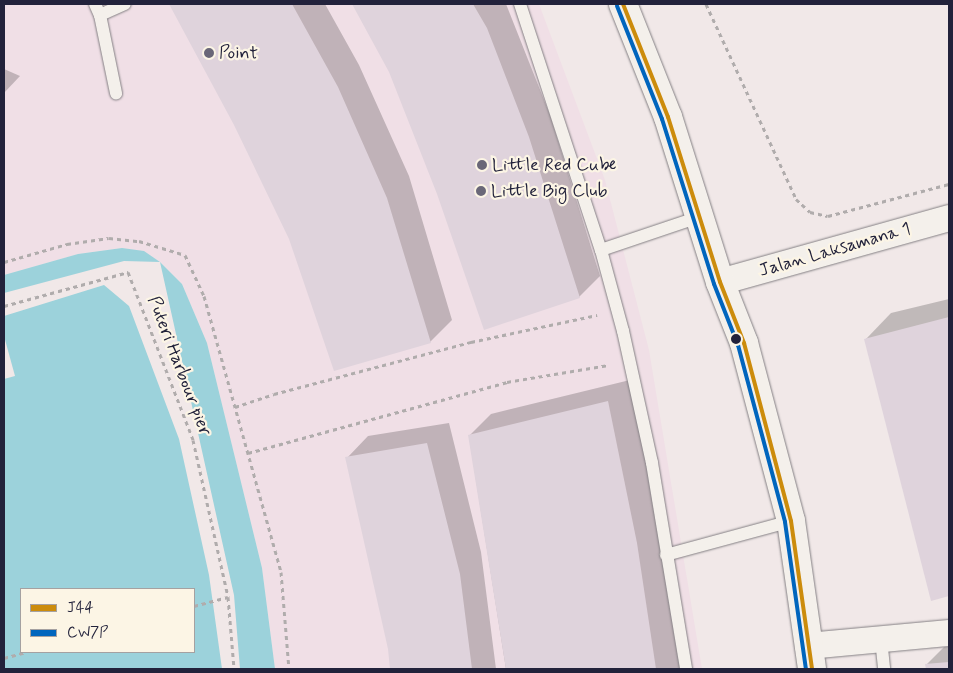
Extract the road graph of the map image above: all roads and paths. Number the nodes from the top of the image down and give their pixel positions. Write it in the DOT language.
graph roads {
  1 [pos="125,4"];
  2 [pos="520,4"];
  3 [pos="623,4"];
  4 [pos="706,4"];
  5 [pos="97,9"];
  6 [pos="116,93"];
  7 [pos="949,184"];
  8 [pos="699,217"];
  9 [pos="949,218"];
  10 [pos="601,250"];
  11 [pos="4,262"];
  12 [pos="720,282"];
  13 [pos="4,306"];
  14 [pos="617,310"];
  15 [pos="629,362"];
  16 [pos="235,407"];
  17 [pos="248,453"];
  18 [pos="790,521"];
  19 [pos="666,555"];
  20 [pos="228,597"];
  21 [pos="195,606"];
  22 [pos="949,633"];
  23 [pos="881,639"];
  24 [pos="22,653"];
  25 [pos="810,657"];
  26 [pos="4,658"];
  27 [pos="234,669"];
  28 [pos="289,669"];
  29 [pos="686,669"];
  30 [pos="884,669"];
  1 -- 5 [label="lane"];
  2 -- 10 [label="lane"];
  3 -- 8 [label="street"];
  4 -- 7 [label="path"];
  5 -- 6 [label="lane"];
  8 -- 10 [label="lane"];
  8 -- 12 [label="street"];
  9 -- 12 [label="street, Jalan Laksamana 1"];
  10 -- 14 [label="lane"];
  11 -- 16 [label="path"];
  12 -- 18 [label="street"];
  13 -- 20 [label="path, Puteri Harbour pier"];
  14 -- 15 [label="lane"];
  14 -- 16 [label="path"];
  15 -- 17 [label="path"];
  15 -- 19 [label="lane"];
  16 -- 17 [label="path"];
  17 -- 28 [label="path"];
  18 -- 19 [label="lane"];
  18 -- 25 [label="street"];
  19 -- 29 [label="lane"];
  20 -- 21 [label="path"];
  20 -- 27 [label="path"];
  22 -- 23 [label="street"];
  23 -- 25 [label="street"];
  23 -- 30 [label="lane"];
  24 -- 26 [label="path"];
}
